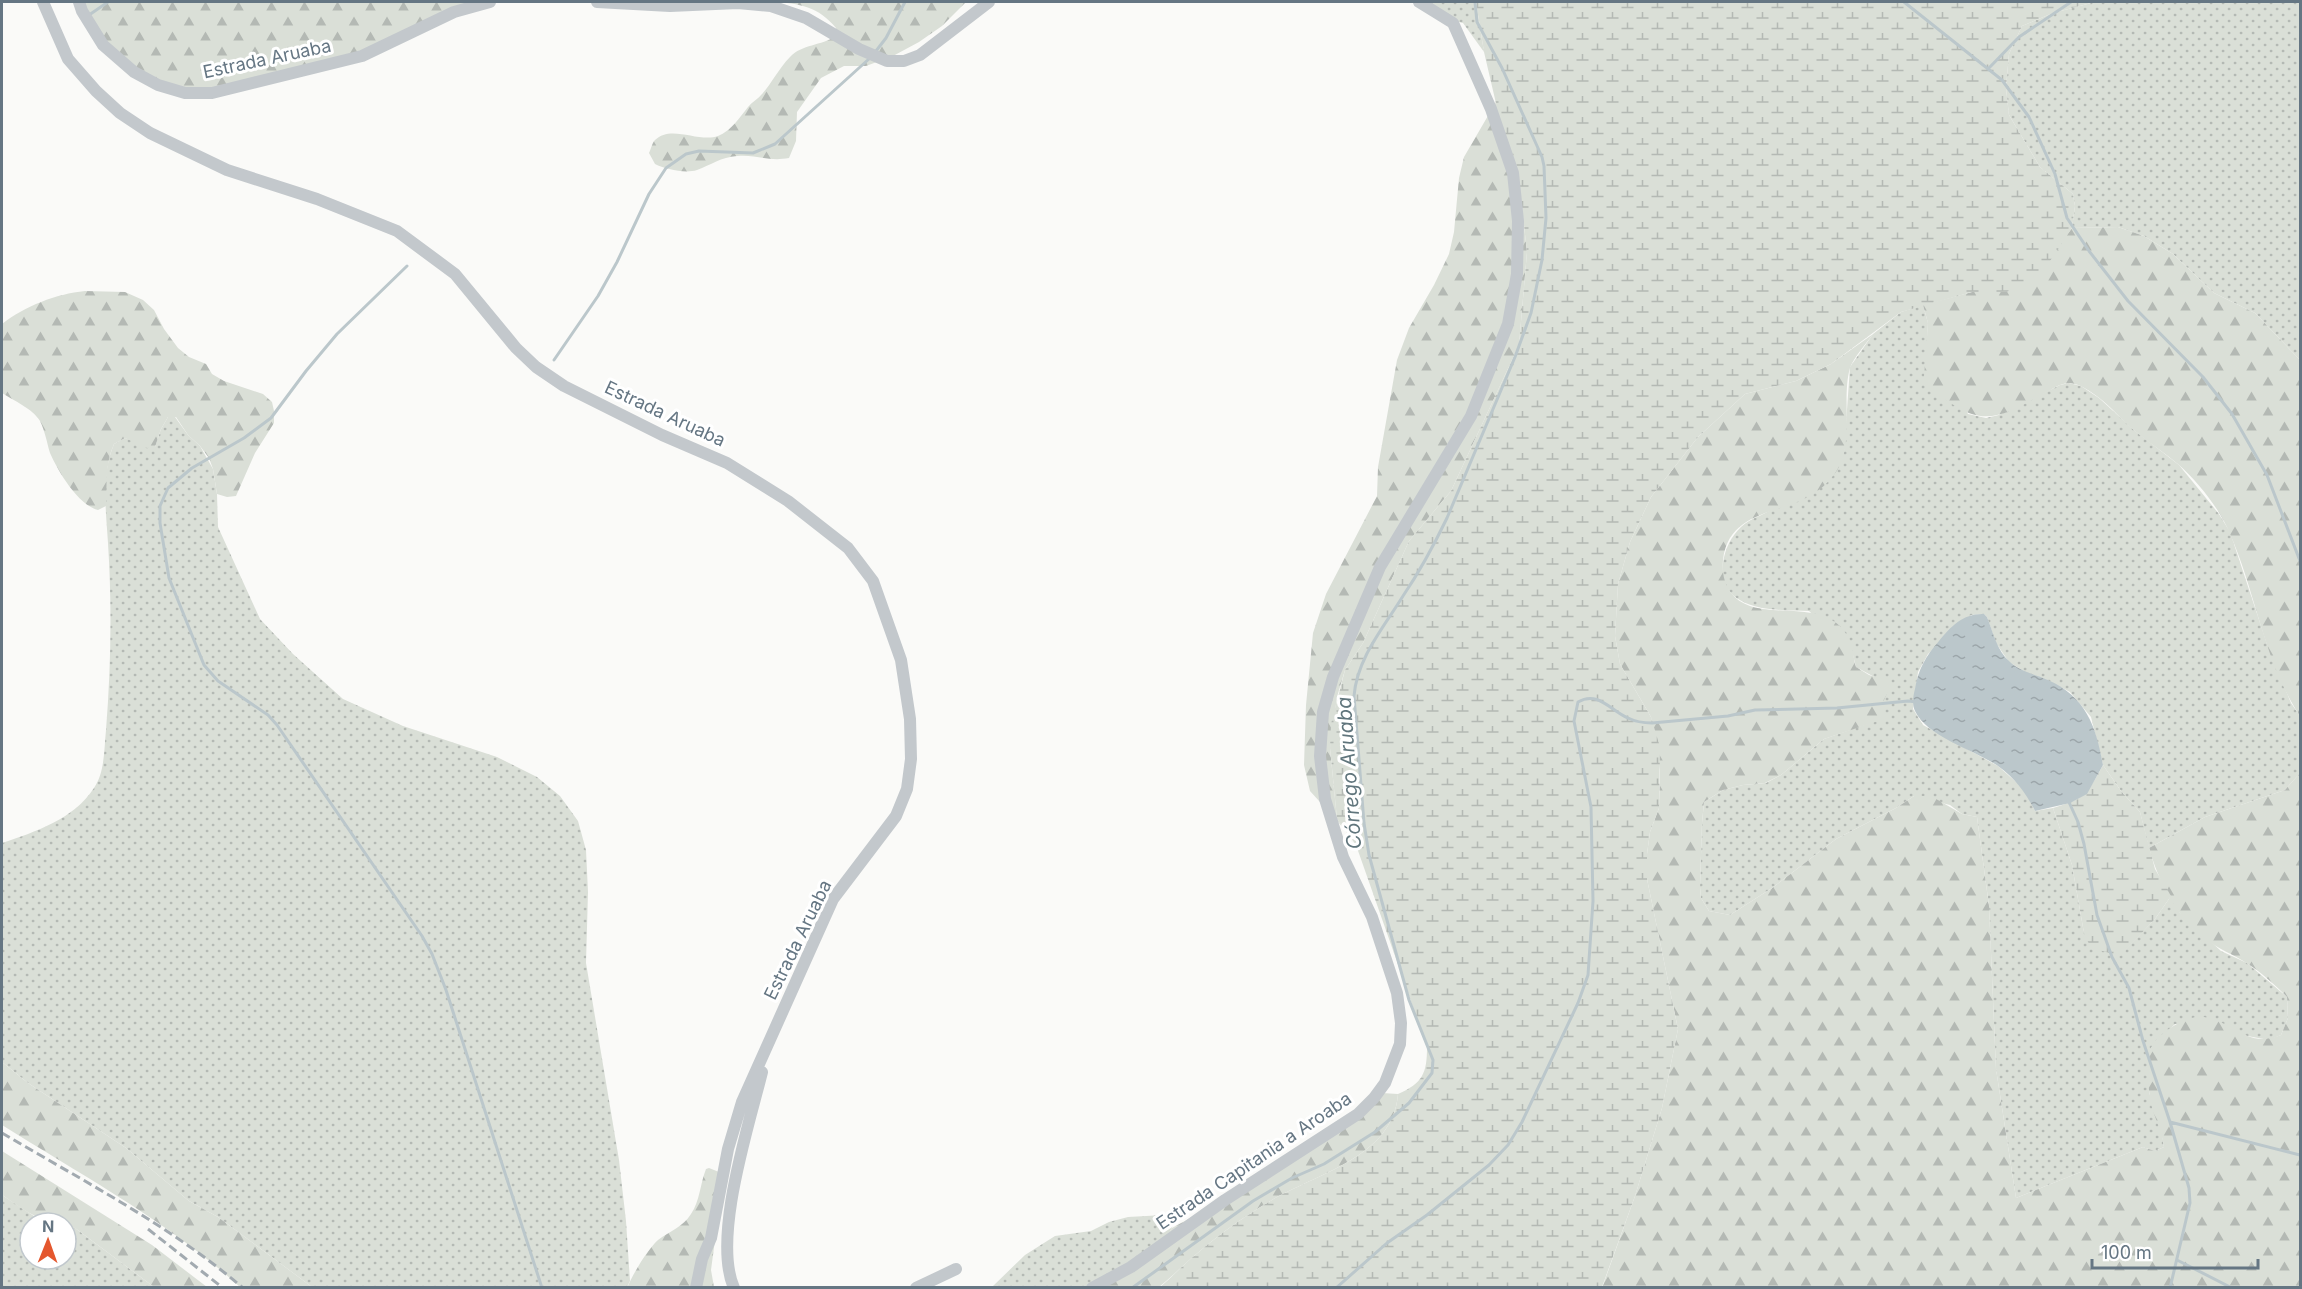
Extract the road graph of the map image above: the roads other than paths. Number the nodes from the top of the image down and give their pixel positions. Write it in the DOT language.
graph roads {
  1 [pos="43,2"];
  2 [pos="79,2"];
  3 [pos="490,2"];
  4 [pos="597,2"];
  5 [pos="989,2"];
  6 [pos="1419,2"];
  7 [pos="768,1044"];
  8 [pos="956,1269"];
  9 [pos="696,1287"];
  10 [pos="734,1287"];
  11 [pos="916,1287"];
  12 [pos="1092,1287"];
  1 -- 7 [label="street, Estrada Aruaba"];
  2 -- 3 [label="street, Estrada Aruaba"];
  4 -- 5 [label="street"];
  6 -- 12 [label="street, Estrada Capitania a Aroaba"];
  7 -- 9 [label="street, Estrada Aruaba"];
  7 -- 10 [label="street, Estrada Aruaba"];
  8 -- 11 [label="street"];
}
